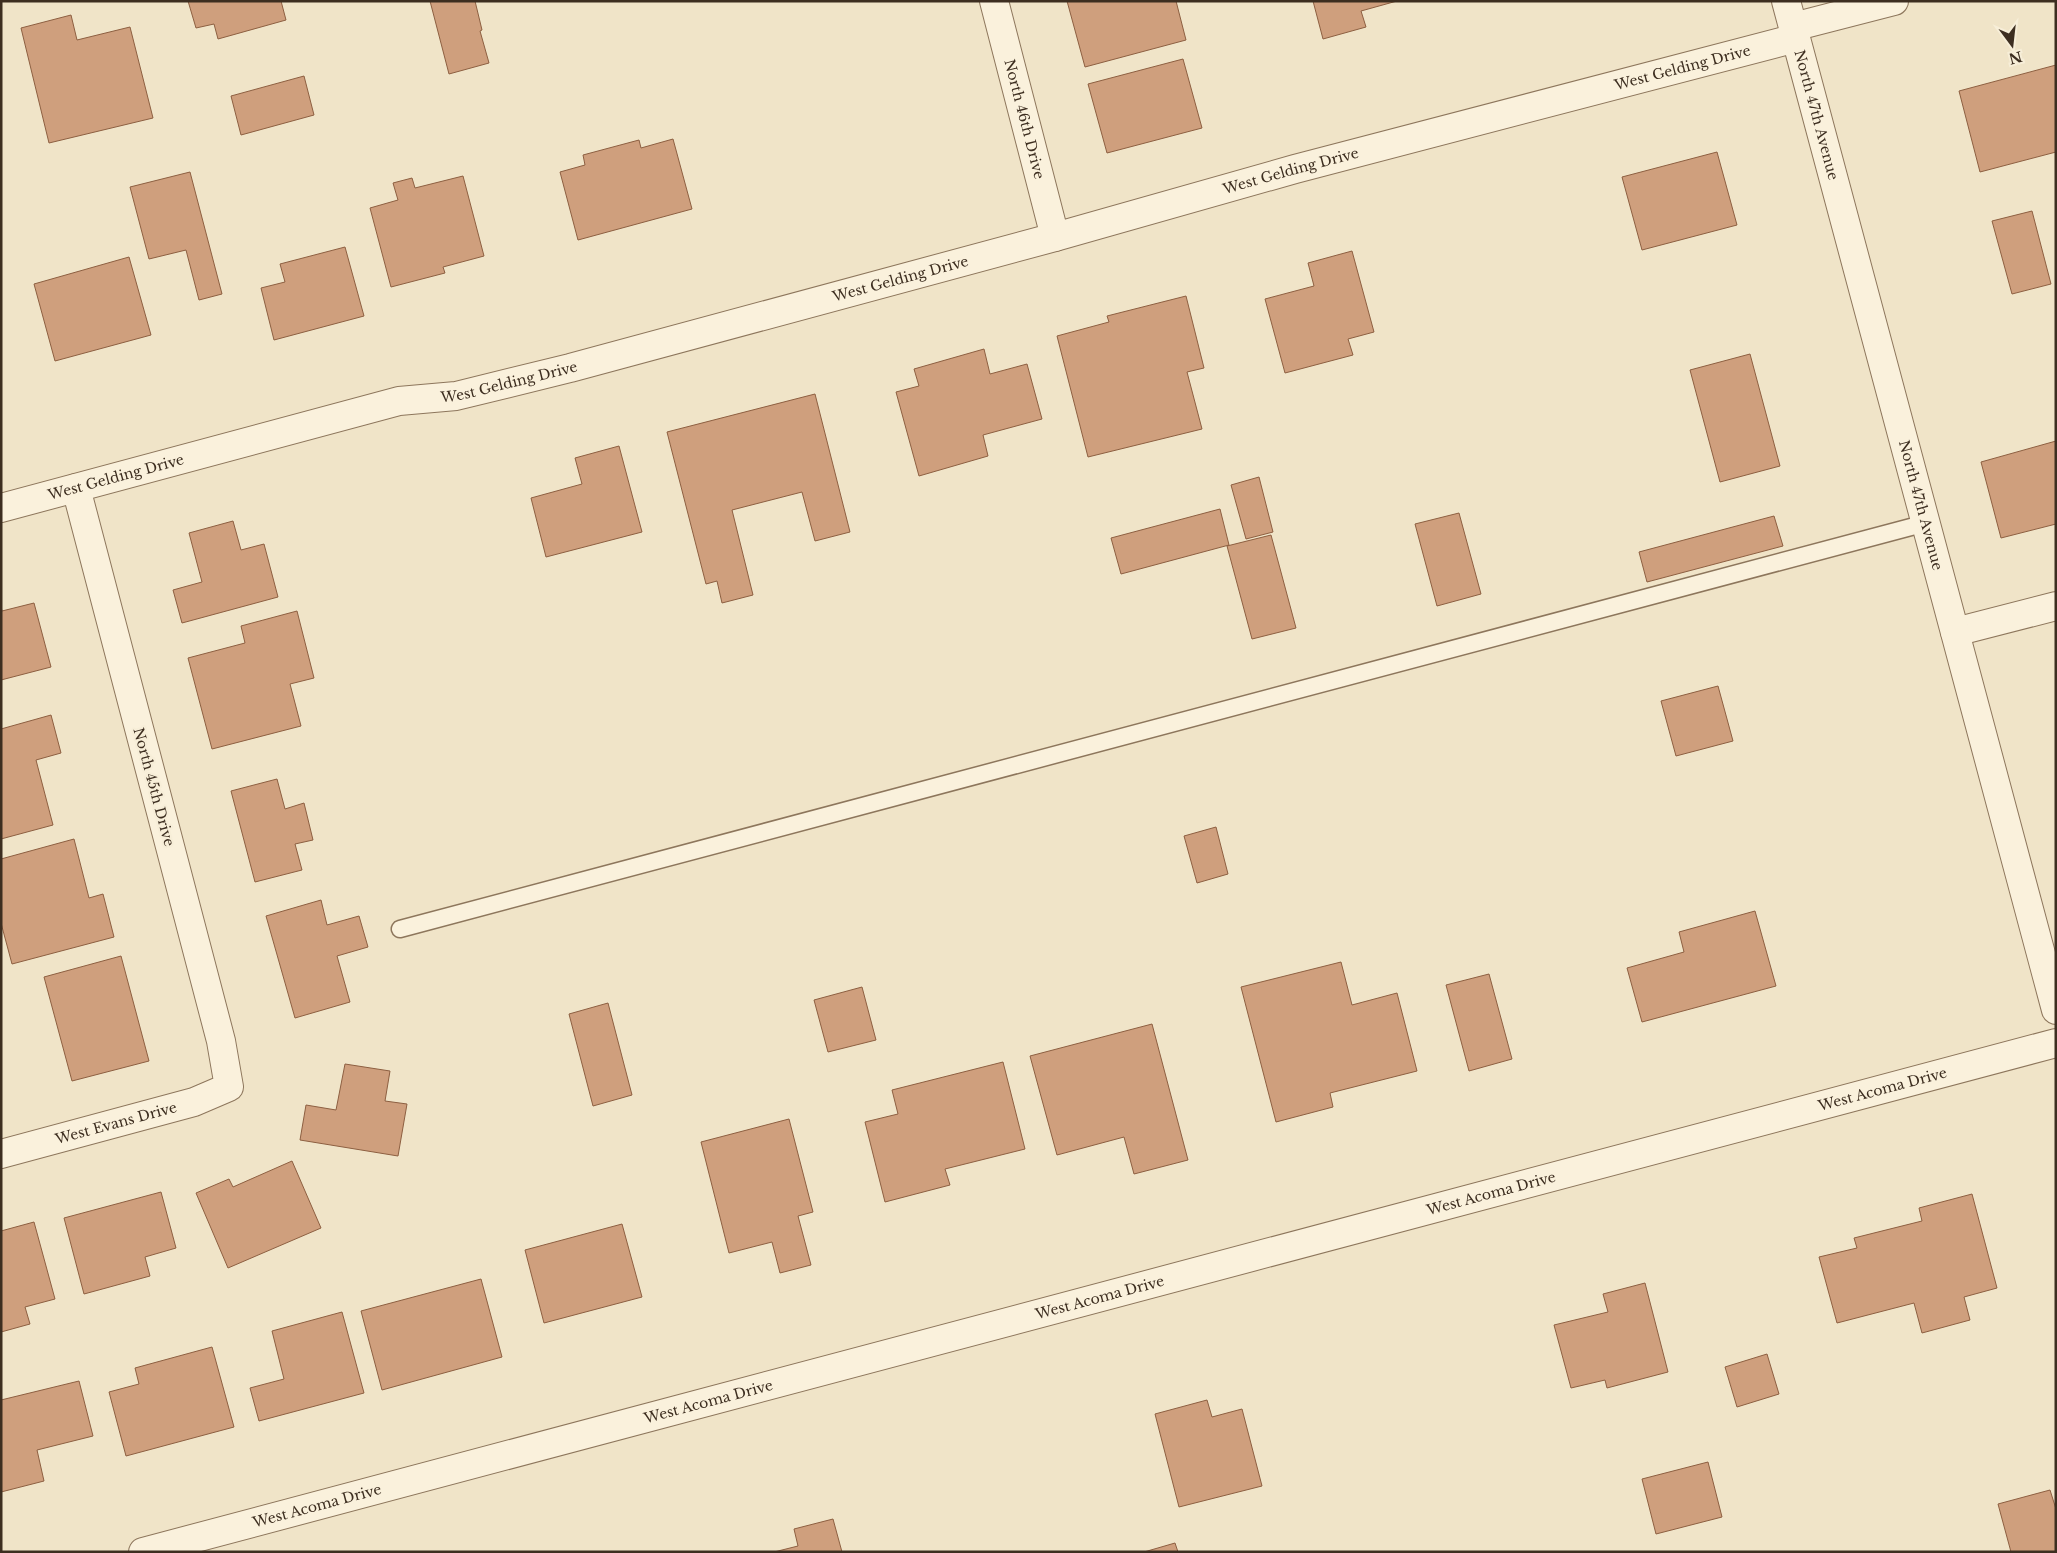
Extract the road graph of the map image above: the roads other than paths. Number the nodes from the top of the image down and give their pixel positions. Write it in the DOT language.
graph roads {
  1 [pos="994,1"];
  2 [pos="1786,1"];
  3 [pos="1894,1"];
  4 [pos="1795,33"];
  5 [pos="1055,237"];
  6 [pos="76,488"];
  7 [pos="1,508"];
  8 [pos="1926,523"];
  9 [pos="2056,606"];
  10 [pos="1955,632"];
  11 [pos="400,929"];
  12 [pos="2056,1010"];
  13 [pos="2056,1043"];
  14 [pos="229,1087"];
  15 [pos="1,1154"];
  16 [pos="143,1552"];
  1 -- 5 [label="street, North 46th Drive"];
  2 -- 4 [label="street, North 47th Avenue"];
  3 -- 4 [label="street, West Gelding Drive"];
  4 -- 5 [label="street, West Gelding Drive"];
  4 -- 8 [label="street, North 47th Avenue"];
  5 -- 6 [label="street, West Gelding Drive"];
  6 -- 7 [label="street, West Gelding Drive"];
  6 -- 14 [label="street, North 45th Drive"];
  8 -- 10 [label="street, North 47th Avenue"];
  8 -- 11 [label="lane"];
  9 -- 10 [label="street"];
  10 -- 12 [label="street, North 47th Avenue"];
  13 -- 16 [label="street, West Acoma Drive"];
  14 -- 15 [label="street, West Evans Drive"];
}
